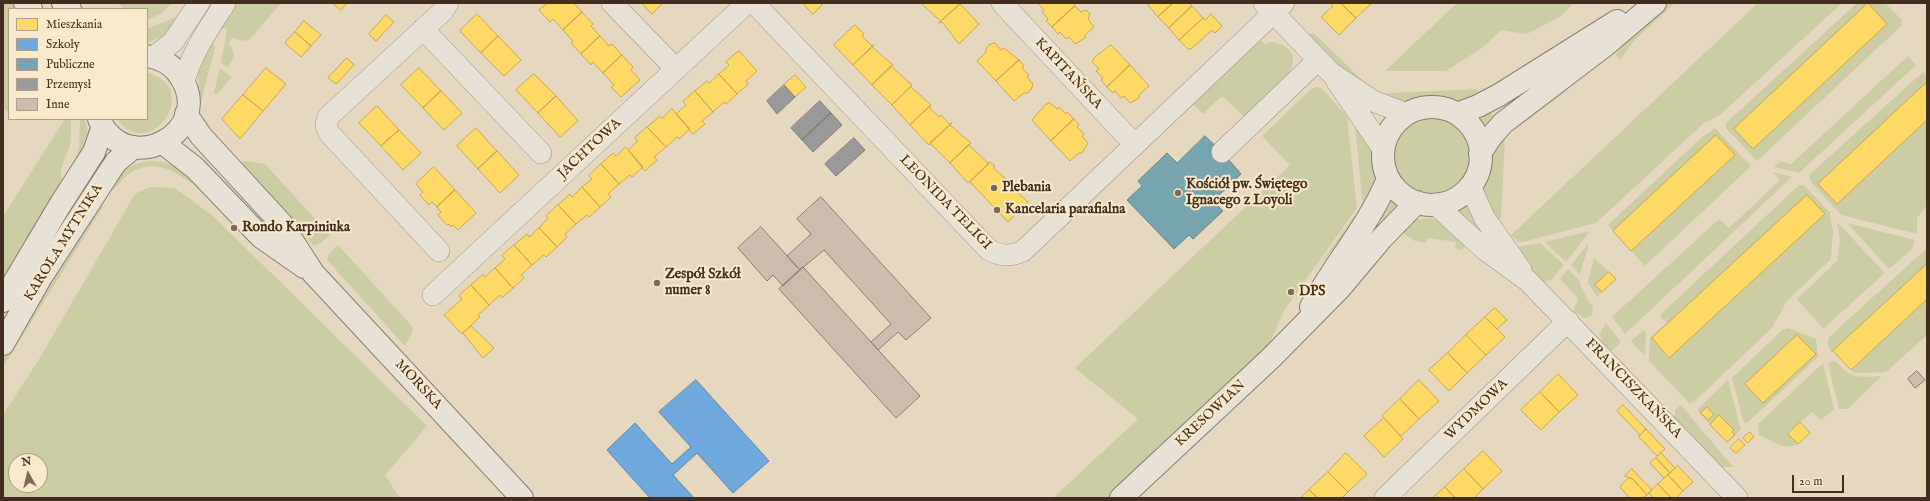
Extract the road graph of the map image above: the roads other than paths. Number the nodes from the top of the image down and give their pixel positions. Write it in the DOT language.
graph roads {
  1 [pos="199,3"];
  2 [pos="225,3"];
  3 [pos="448,3"];
  4 [pos="612,3"];
  5 [pos="747,3"];
  6 [pos="754,3"];
  7 [pos="1002,3"];
  8 [pos="1642,3"];
  9 [pos="1655,3"];
  10 [pos="1273,6"];
  11 [pos="423,29"];
  12 [pos="150,57"];
  13 [pos="1325,66"];
  14 [pos="676,69"];
  15 [pos="184,82"];
  16 [pos="186,114"];
  17 [pos="1407,114"];
  18 [pos="1457,114"];
  19 [pos="101,122"];
  20 [pos="163,143"];
  21 [pos="1134,144"];
  22 [pos="134,147"];
  23 [pos="1383,149"];
  24 [pos="1222,152"];
  25 [pos="541,153"];
  26 [pos="1480,154"];
  27 [pos="1388,179"];
  28 [pos="1470,186"];
  29 [pos="1426,203"];
  30 [pos="440,251"];
  31 [pos="313,273"];
  32 [pos="1528,281"];
  33 [pos="432,295"];
  34 [pos="3,301"];
  35 [pos="1568,321"];
  36 [pos="1300,327"];
  37 [pos="3,344"];
  38 [pos="1725,494"];
  39 [pos="522,498"];
  40 [pos="1121,498"];
  41 [pos="1385,498"];
  1 -- 12 [label="street"];
  2 -- 15 [label="street"];
  3 -- 11 [label="street"];
  4 -- 14 [label="street"];
  5 -- 14 [label="street, JACHTOWA"];
  6 -- 21 [label="street, LEONIDA TELIGI"];
  7 -- 21 [label="street, KAPITAŃSKA"];
  8 -- 18 [label="main road"];
  9 -- 26 [label="main road"];
  10 -- 13 [label="street"];
  10 -- 21 [label="street, LEONIDA TELIGI"];
  11 -- 25 [label="street"];
  11 -- 30 [label="street"];
  12 -- 15 [label="main road"];
  13 -- 17 [label="street"];
  13 -- 23 [label="street"];
  13 -- 24 [label="street"];
  14 -- 33 [label="street, JACHTOWA"];
  15 -- 16 [label="main road"];
  16 -- 20 [label="main road"];
  16 -- 31 [label="main road, MORSKA"];
  17 -- 18 [label="main road"];
  17 -- 23 [label="main road"];
  18 -- 26 [label="main road"];
  19 -- 22 [label="main road"];
  19 -- 34 [label="main road, KAROLA MYTNIKA"];
  20 -- 22 [label="main road"];
  20 -- 31 [label="main road, MORSKA"];
  22 -- 37 [label="main road, KAROLA MYTNIKA"];
  23 -- 27 [label="main road"];
  26 -- 28 [label="main road"];
  27 -- 29 [label="main road"];
  27 -- 36 [label="main road, KRESOWIAN"];
  28 -- 29 [label="main road"];
  28 -- 32 [label="street, FRANCISZKAŃSKA"];
  29 -- 32 [label="street, FRANCISZKAŃSKA"];
  29 -- 36 [label="main road, KRESOWIAN"];
  31 -- 39 [label="main road, MORSKA"];
  32 -- 35 [label="street, FRANCISZKAŃSKA"];
  35 -- 38 [label="street, FRANCISZKAŃSKA"];
  35 -- 41 [label="street, WYDMOWA"];
  36 -- 40 [label="main road, KRESOWIAN"];
}
